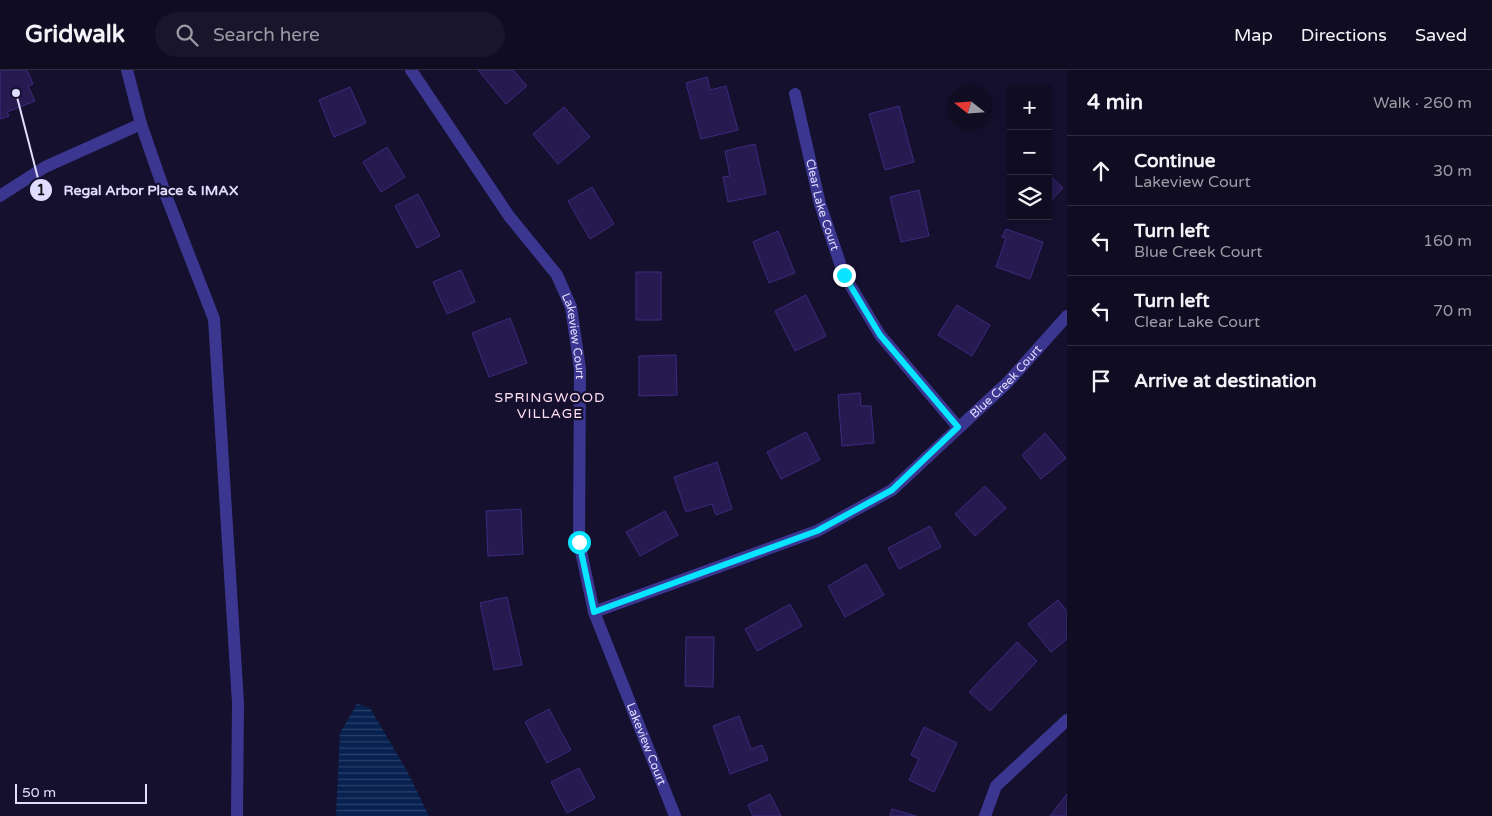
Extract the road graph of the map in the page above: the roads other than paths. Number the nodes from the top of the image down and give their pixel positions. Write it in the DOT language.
graph roads {
  1 [pos="127,70"];
  2 [pos="411,70"];
  3 [pos="795,94"];
  4 [pos="141,124"];
  5 [pos="0,196"];
  6 [pos="1067,316"];
  7 [pos="958,427"];
  8 [pos="594,612"];
  9 [pos="1067,720"];
  10 [pos="237,816"];
  11 [pos="674,816"];
  12 [pos="985,816"];
  1 -- 4 [label="street"];
  2 -- 8 [label="street, Lakeview Court"];
  3 -- 7 [label="street, Clear Lake Court"];
  4 -- 5 [label="street"];
  4 -- 10 [label="street"];
  6 -- 7 [label="street, Blue Creek Court"];
  7 -- 8 [label="street, Blue Creek Court"];
  8 -- 11 [label="street, Lakeview Court"];
  9 -- 12 [label="street"];
}
